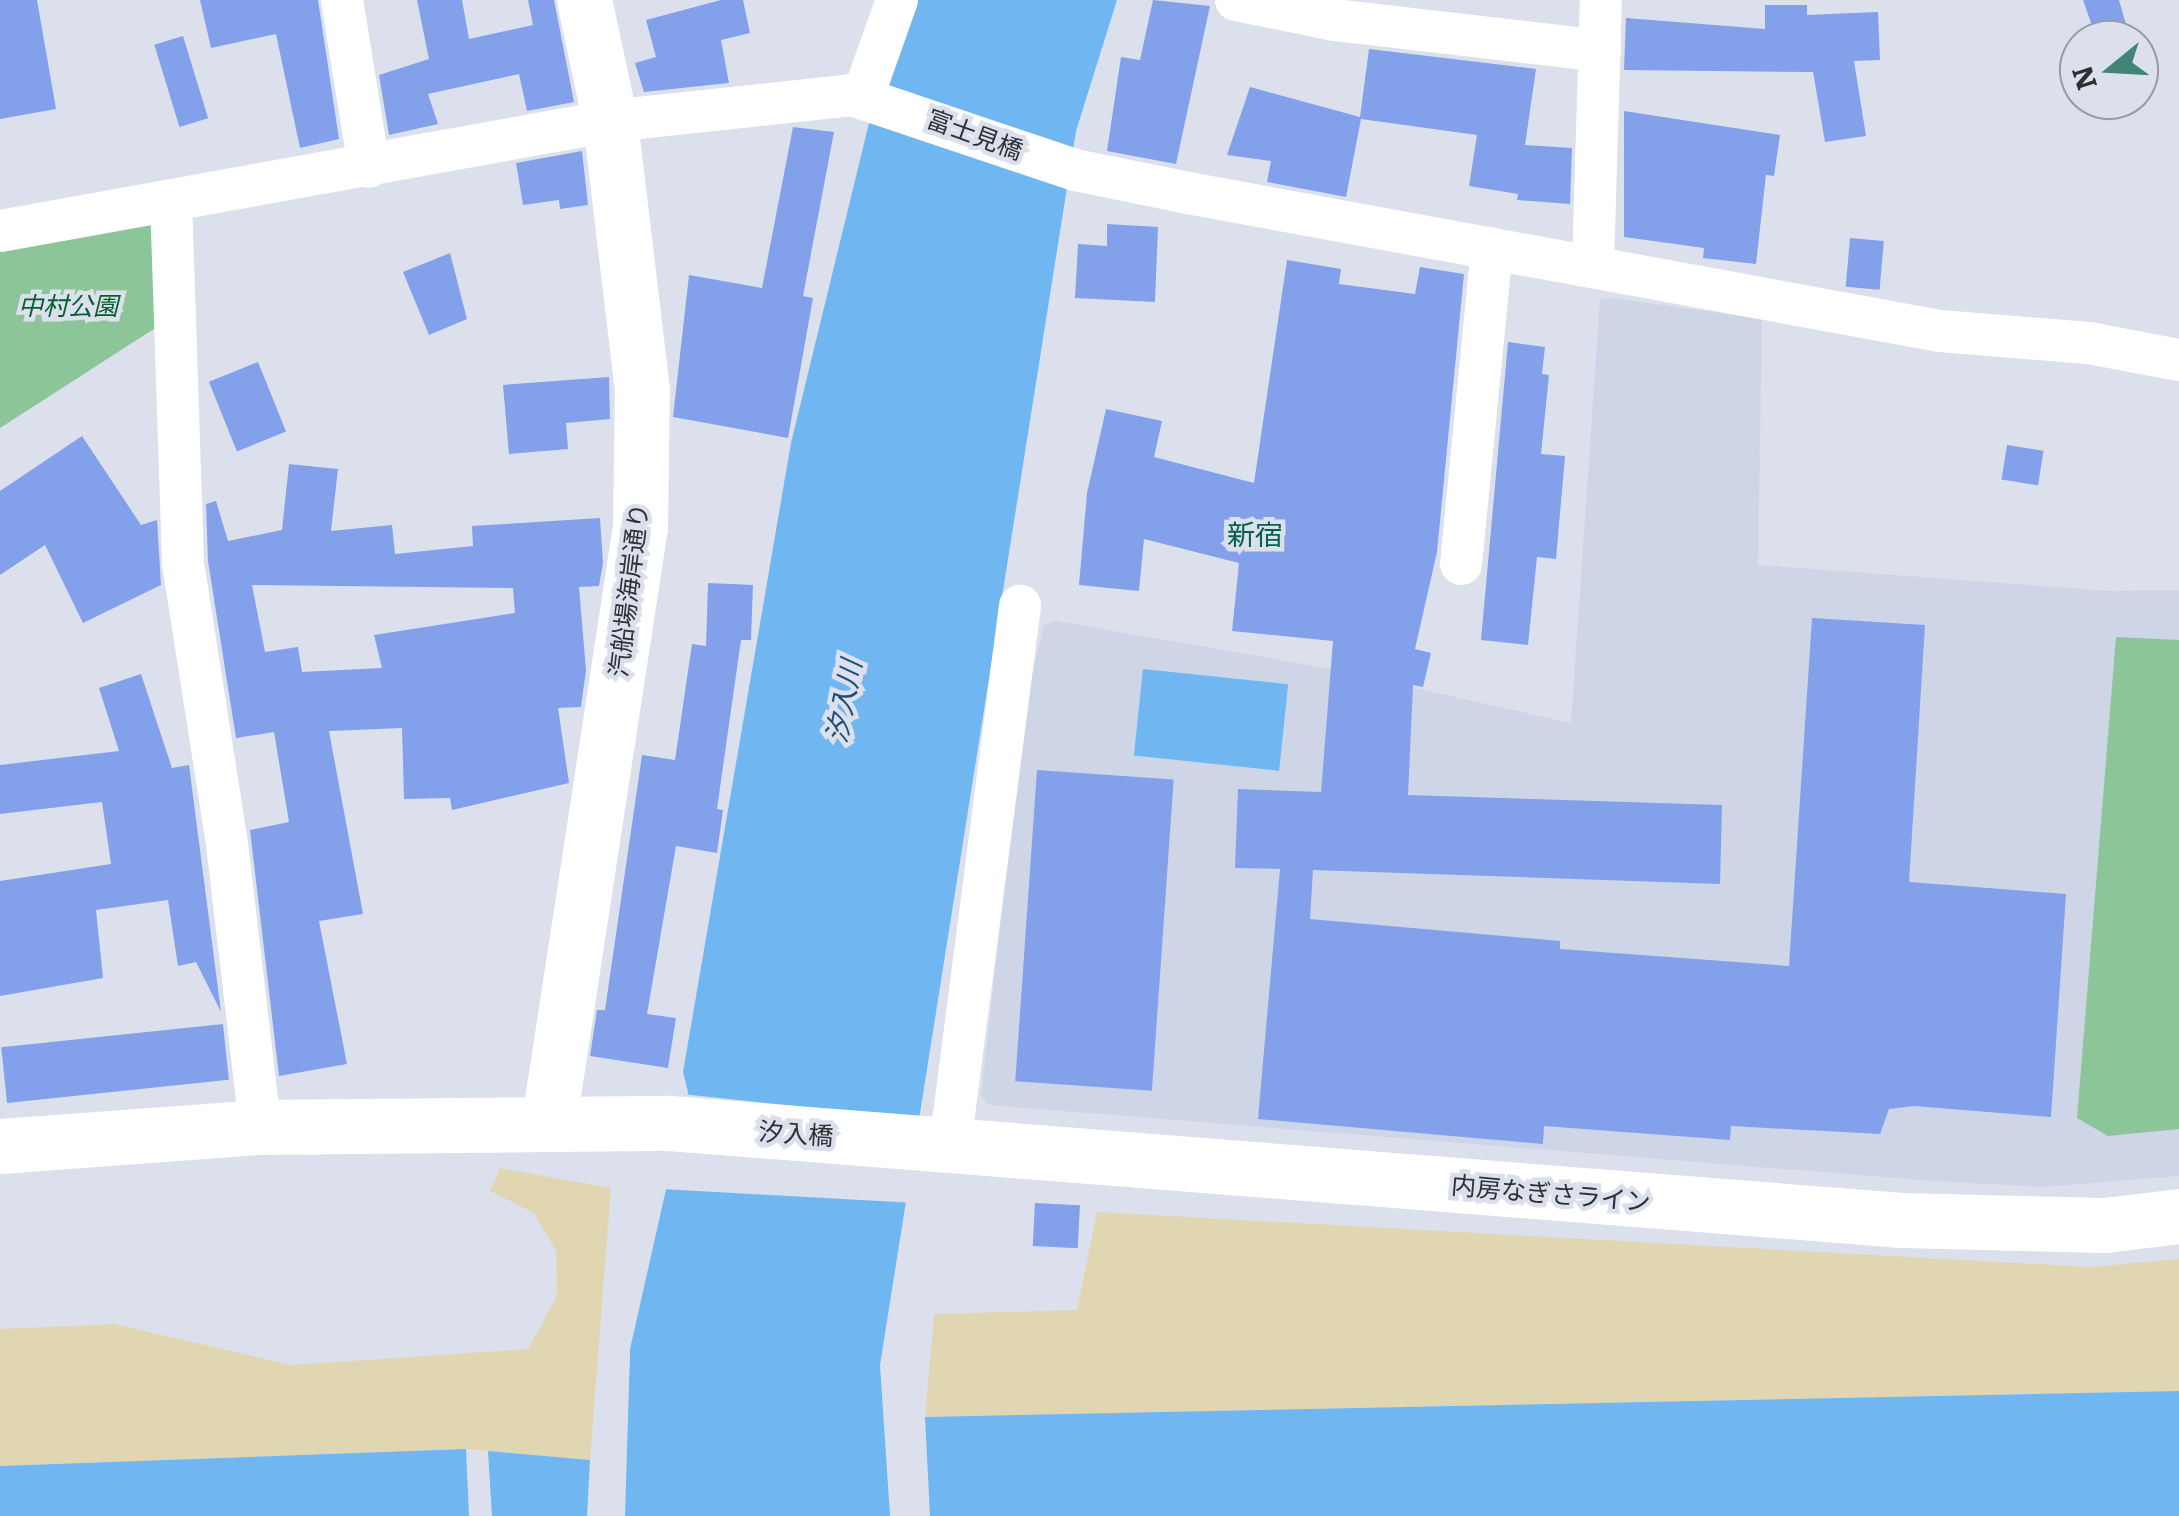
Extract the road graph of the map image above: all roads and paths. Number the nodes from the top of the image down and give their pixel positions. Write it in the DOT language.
graph roads {
  1 [pos="342,0"];
  2 [pos="584,0"];
  3 [pos="897,0"];
  4 [pos="1236,0"];
  5 [pos="1600,0"];
  6 [pos="1336,10"];
  7 [pos="1600,50"];
  8 [pos="869,97"];
  9 [pos="610,121"];
  10 [pos="369,166"];
  11 [pos="171,200"];
  12 [pos="0,232"];
  13 [pos="1492,249"];
  14 [pos="1592,266"];
  15 [pos="2179,360"];
  16 [pos="1461,564"];
  17 [pos="1020,606"];
  18 [pos="549,1120"];
  19 [pos="260,1128"];
  20 [pos="937,1144"];
  21 [pos="0,1146"];
  22 [pos="2179,1216"];
  1 -- 10 [label="street"];
  2 -- 9 [label="street, 汽船場海岸通り"];
  3 -- 8 [label="street"];
  4 -- 6 [label="street"];
  5 -- 7 [label="street"];
  6 -- 7 [label="street"];
  7 -- 14 [label="street"];
  8 -- 9 [label="street"];
  8 -- 13 [label="street, 富士見橋"];
  9 -- 10 [label="street"];
  9 -- 18 [label="street, 汽船場海岸通り"];
  10 -- 11 [label="street"];
  11 -- 12 [label="street"];
  11 -- 19 [label="street"];
  13 -- 14 [label="street, 富士見橋"];
  13 -- 16 [label="street"];
  14 -- 15 [label="street, 富士見橋"];
  17 -- 20 [label="street"];
  18 -- 19 [label="street, 汐入橋"];
  18 -- 20 [label="street, 汐入橋"];
  19 -- 21 [label="street, 汐入橋"];
  20 -- 22 [label="street, 内房なぎさライン"];
}
